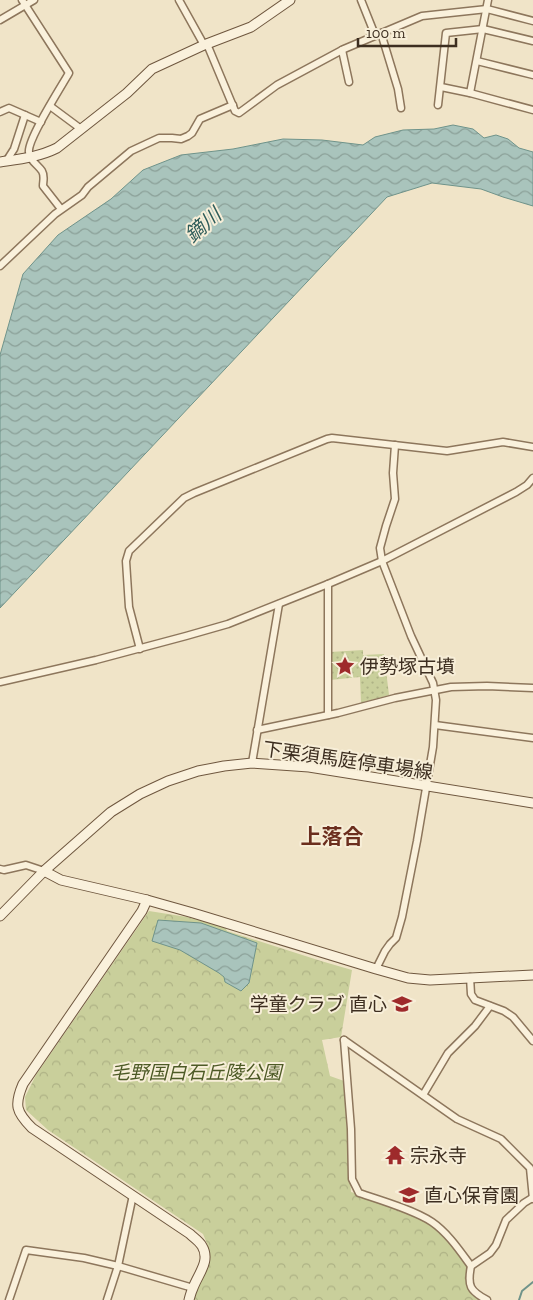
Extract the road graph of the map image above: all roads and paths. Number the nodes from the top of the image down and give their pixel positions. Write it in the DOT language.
graph roads {
  1 [pos="34,0"];
  2 [pos="179,0"];
  3 [pos="290,0"];
  4 [pos="361,0"];
  5 [pos="488,0"];
  6 [pos="24,2"];
  7 [pos="487,9"];
  8 [pos="0,20"];
  9 [pos="533,20"];
  10 [pos="483,29"];
  11 [pos="378,34"];
  12 [pos="533,41"];
  13 [pos="205,45"];
  14 [pos="342,50"];
  15 [pos="476,61"];
  16 [pos="533,75"];
  17 [pos="349,82"];
  18 [pos="440,87"];
  19 [pos="470,93"];
  20 [pos="438,105"];
  21 [pos="50,106"];
  22 [pos="233,106"];
  23 [pos="401,108"];
  24 [pos="533,110"];
  25 [pos="0,112"];
  26 [pos="25,115"];
  27 [pos="41,122"];
  28 [pos="82,129"];
  29 [pos="30,157"];
  30 [pos="4,161"];
  31 [pos="61,209"];
  32 [pos="0,266"];
  33 [pos="395,445"];
  34 [pos="533,447"];
  35 [pos="533,478"];
  36 [pos="382,560"];
  37 [pos="328,584"];
  38 [pos="279,604"];
  39 [pos="140,649"];
  40 [pos="0,682"];
  41 [pos="533,688"];
  42 [pos="435,691"];
  43 [pos="328,715"];
  44 [pos="435,725"];
  45 [pos="257,730"];
  46 [pos="533,738"];
  47 [pos="252,763"];
  48 [pos="427,787"];
  49 [pos="533,803"];
  50 [pos="0,869"];
  51 [pos="44,871"];
  52 [pos="147,900"];
  53 [pos="0,916"];
  54 [pos="376,969"];
  55 [pos="533,975"];
  56 [pos="470,977"];
  57 [pos="490,1006"];
  58 [pos="533,1041"];
  59 [pos="423,1095"];
  60 [pos="532,1166"];
  61 [pos="133,1195"];
  62 [pos="532,1198"];
  63 [pos="118,1266"];
  64 [pos="471,1266"];
  65 [pos="193,1288"];
  66 [pos="9,1300"];
  67 [pos="107,1300"];
  68 [pos="189,1300"];
  69 [pos="487,1300"];
  1 -- 6 [label="street"];
  2 -- 13 [label="street"];
  3 -- 13 [label="street"];
  4 -- 11 [label="street"];
  5 -- 7 [label="street"];
  6 -- 8 [label="street"];
  6 -- 21 [label="street"];
  7 -- 9 [label="street"];
  7 -- 10 [label="street"];
  7 -- 11 [label="street"];
  10 -- 12 [label="street"];
  10 -- 15 [label="street"];
  10 -- 18 [label="street"];
  11 -- 14 [label="street"];
  11 -- 23 [label="street"];
  13 -- 22 [label="street"];
  13 -- 28 [label="street"];
  14 -- 17 [label="street"];
  14 -- 22 [label="street"];
  15 -- 16 [label="street"];
  15 -- 19 [label="street"];
  18 -- 19 [label="street"];
  18 -- 20 [label="street"];
  19 -- 24 [label="street"];
  21 -- 27 [label="street"];
  21 -- 28 [label="street"];
  22 -- 31 [label="street"];
  25 -- 26 [label="street"];
  26 -- 27 [label="street"];
  26 -- 30 [label="street"];
  27 -- 29 [label="street"];
  28 -- 29 [label="street"];
  29 -- 30 [label="street"];
  29 -- 31 [label="street"];
  31 -- 32 [label="street"];
  33 -- 34 [label="street"];
  33 -- 36 [label="street"];
  33 -- 39 [label="street"];
  35 -- 36 [label="street"];
  36 -- 37 [label="street"];
  36 -- 42 [label="street"];
  37 -- 38 [label="street"];
  37 -- 43 [label="street"];
  38 -- 39 [label="street"];
  38 -- 45 [label="street"];
  39 -- 40 [label="street"];
  41 -- 42 [label="street"];
  42 -- 43 [label="street"];
  42 -- 44 [label="street"];
  43 -- 45 [label="street"];
  44 -- 46 [label="street"];
  44 -- 48 [label="street"];
  45 -- 47 [label="street"];
  47 -- 48 [label="street, 下栗須馬庭停車場線"];
  47 -- 51 [label="street, 下栗須馬庭停車場線"];
  48 -- 49 [label="street, 下栗須馬庭停車場線"];
  48 -- 54 [label="street"];
  50 -- 51 [label="street"];
  51 -- 52 [label="street"];
  51 -- 53 [label="street, 下栗須馬庭停車場線"];
  52 -- 54 [label="street"];
  52 -- 61 [label="street"];
  54 -- 56 [label="street"];
  55 -- 56 [label="street"];
  56 -- 57 [label="street"];
  57 -- 58 [label="street"];
  57 -- 59 [label="street"];
  59 -- 60 [label="street"];
  59 -- 64 [label="street"];
  60 -- 62 [label="street"];
  61 -- 63 [label="street"];
  61 -- 65 [label="street"];
  62 -- 64 [label="street"];
  63 -- 65 [label="street"];
  63 -- 66 [label="street"];
  63 -- 67 [label="street"];
  64 -- 69 [label="street"];
  65 -- 68 [label="street"];
}
